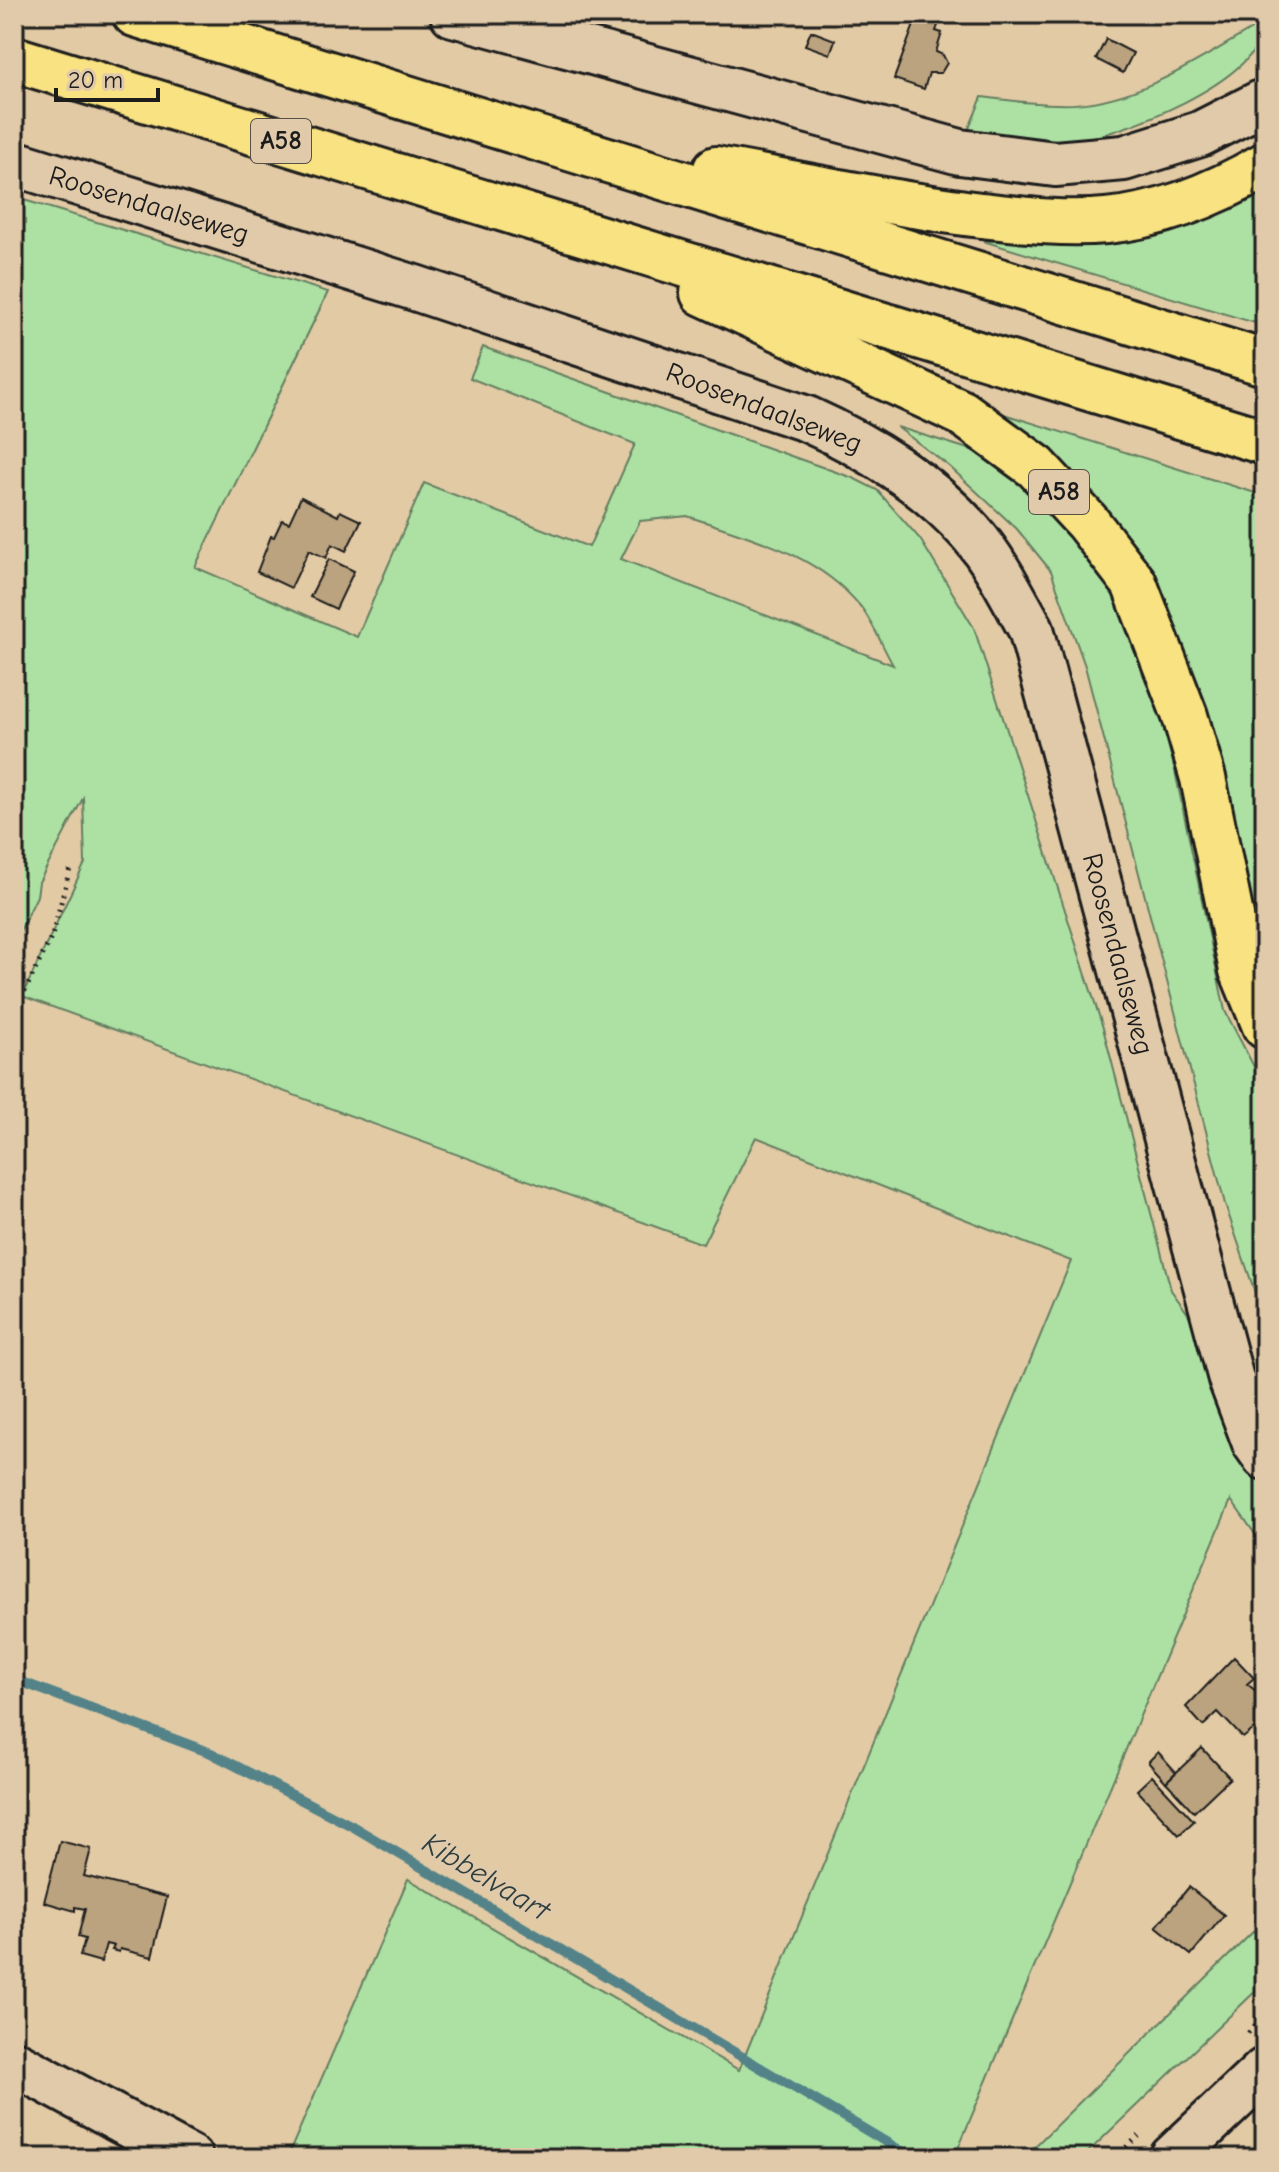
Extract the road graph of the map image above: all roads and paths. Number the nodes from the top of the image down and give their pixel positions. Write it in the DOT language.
graph roads {
  1 [pos="135,14"];
  2 [pos="453,14"];
  3 [pos="14,59"];
  4 [pos="1265,101"];
  5 [pos="515,132"];
  6 [pos="14,163"];
  7 [pos="1265,165"];
  8 [pos="549,222"];
  9 [pos="1265,363"];
  10 [pos="1265,442"];
  11 [pos="71,865"];
  12 [pos="14,1013"];
  13 [pos="1265,1026"];
  14 [pos="1265,1457"];
  15 [pos="14,2063"];
  16 [pos="1265,2070"];
  17 [pos="190,2158"];
  18 [pos="1172,2158"];
  1 -- 5 [label="highway"];
  2 -- 4 [label="street"];
  3 -- 8 [label="highway, A58"];
  5 -- 7 [label="highway"];
  5 -- 9 [label="highway"];
  6 -- 14 [label="street, Roosendaalseweg"];
  8 -- 10 [label="highway, A58"];
  8 -- 13 [label="highway, A58"];
  11 -- 12 [label="path"];
  15 -- 17 [label="street"];
  16 -- 18 [label="street"];
}
